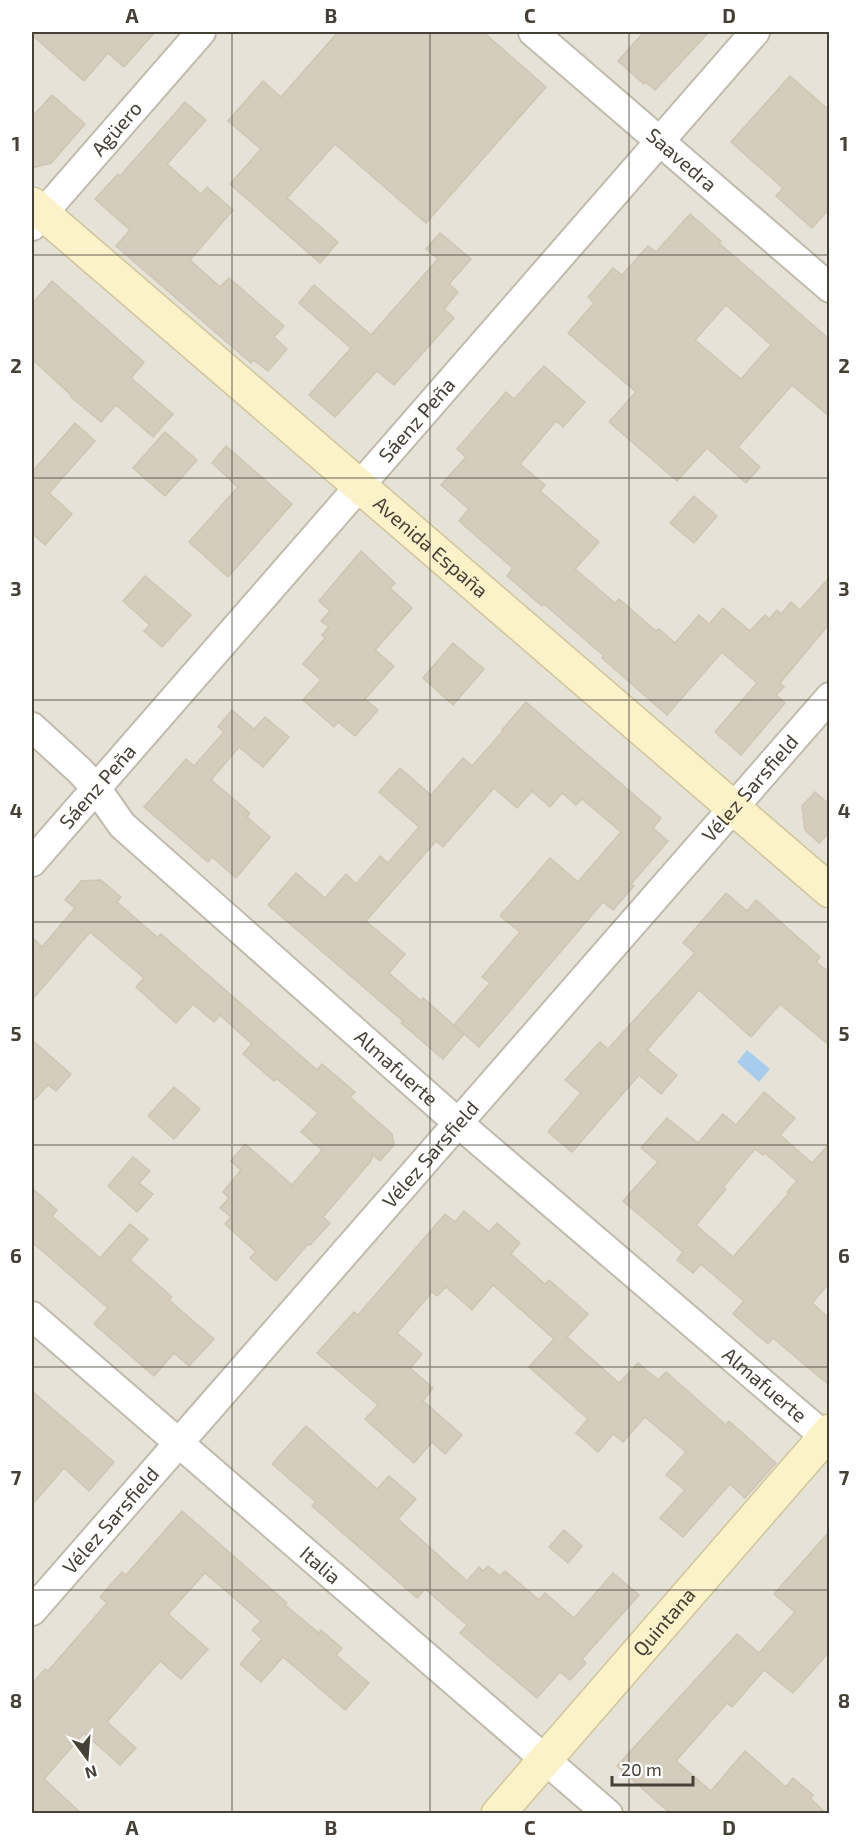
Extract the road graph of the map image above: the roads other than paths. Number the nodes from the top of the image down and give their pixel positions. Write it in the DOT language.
graph roads {
  1 [pos="201,32"];
  2 [pos="533,32"];
  3 [pos="755,32"];
  4 [pos="660,142"];
  5 [pos="35,215"];
  6 [pos="830,288"];
  7 [pos="360,487"];
  8 [pos="830,697"];
  9 [pos="32,727"];
  10 [pos="96,788"];
  11 [pos="733,808"];
  12 [pos="32,862"];
  13 [pos="830,891"];
  14 [pos="458,1122"];
  15 [pos="32,1316"];
  16 [pos="828,1436"];
  17 [pos="178,1443"];
  18 [pos="32,1611"];
  19 [pos="546,1760"];
  20 [pos="498,1814"];
  21 [pos="608,1814"];
  1 -- 5 [label="street, Agüero"];
  2 -- 4 [label="street, Saavedra"];
  3 -- 4 [label="street, Sáenz Peña"];
  4 -- 6 [label="street, Saavedra"];
  4 -- 7 [label="street, Sáenz Peña"];
  5 -- 7 [label="main road, Avenida España"];
  7 -- 10 [label="street, Sáenz Peña"];
  7 -- 11 [label="main road, Avenida España"];
  8 -- 11 [label="street, Vélez Sarsfield"];
  9 -- 10 [label="street, Almafuerte"];
  10 -- 12 [label="street, Sáenz Peña"];
  10 -- 14 [label="street, Almafuerte"];
  11 -- 13 [label="main road, Avenida España"];
  11 -- 14 [label="street, Vélez Sarsfield"];
  14 -- 16 [label="street, Almafuerte"];
  14 -- 17 [label="street, Vélez Sarsfield"];
  15 -- 17 [label="street, Italia"];
  16 -- 19 [label="main road, Quintana"];
  17 -- 18 [label="street, Vélez Sarsfield"];
  17 -- 19 [label="street, Italia"];
  19 -- 20 [label="main road, Quintana"];
  19 -- 21 [label="street, Italia"];
}
